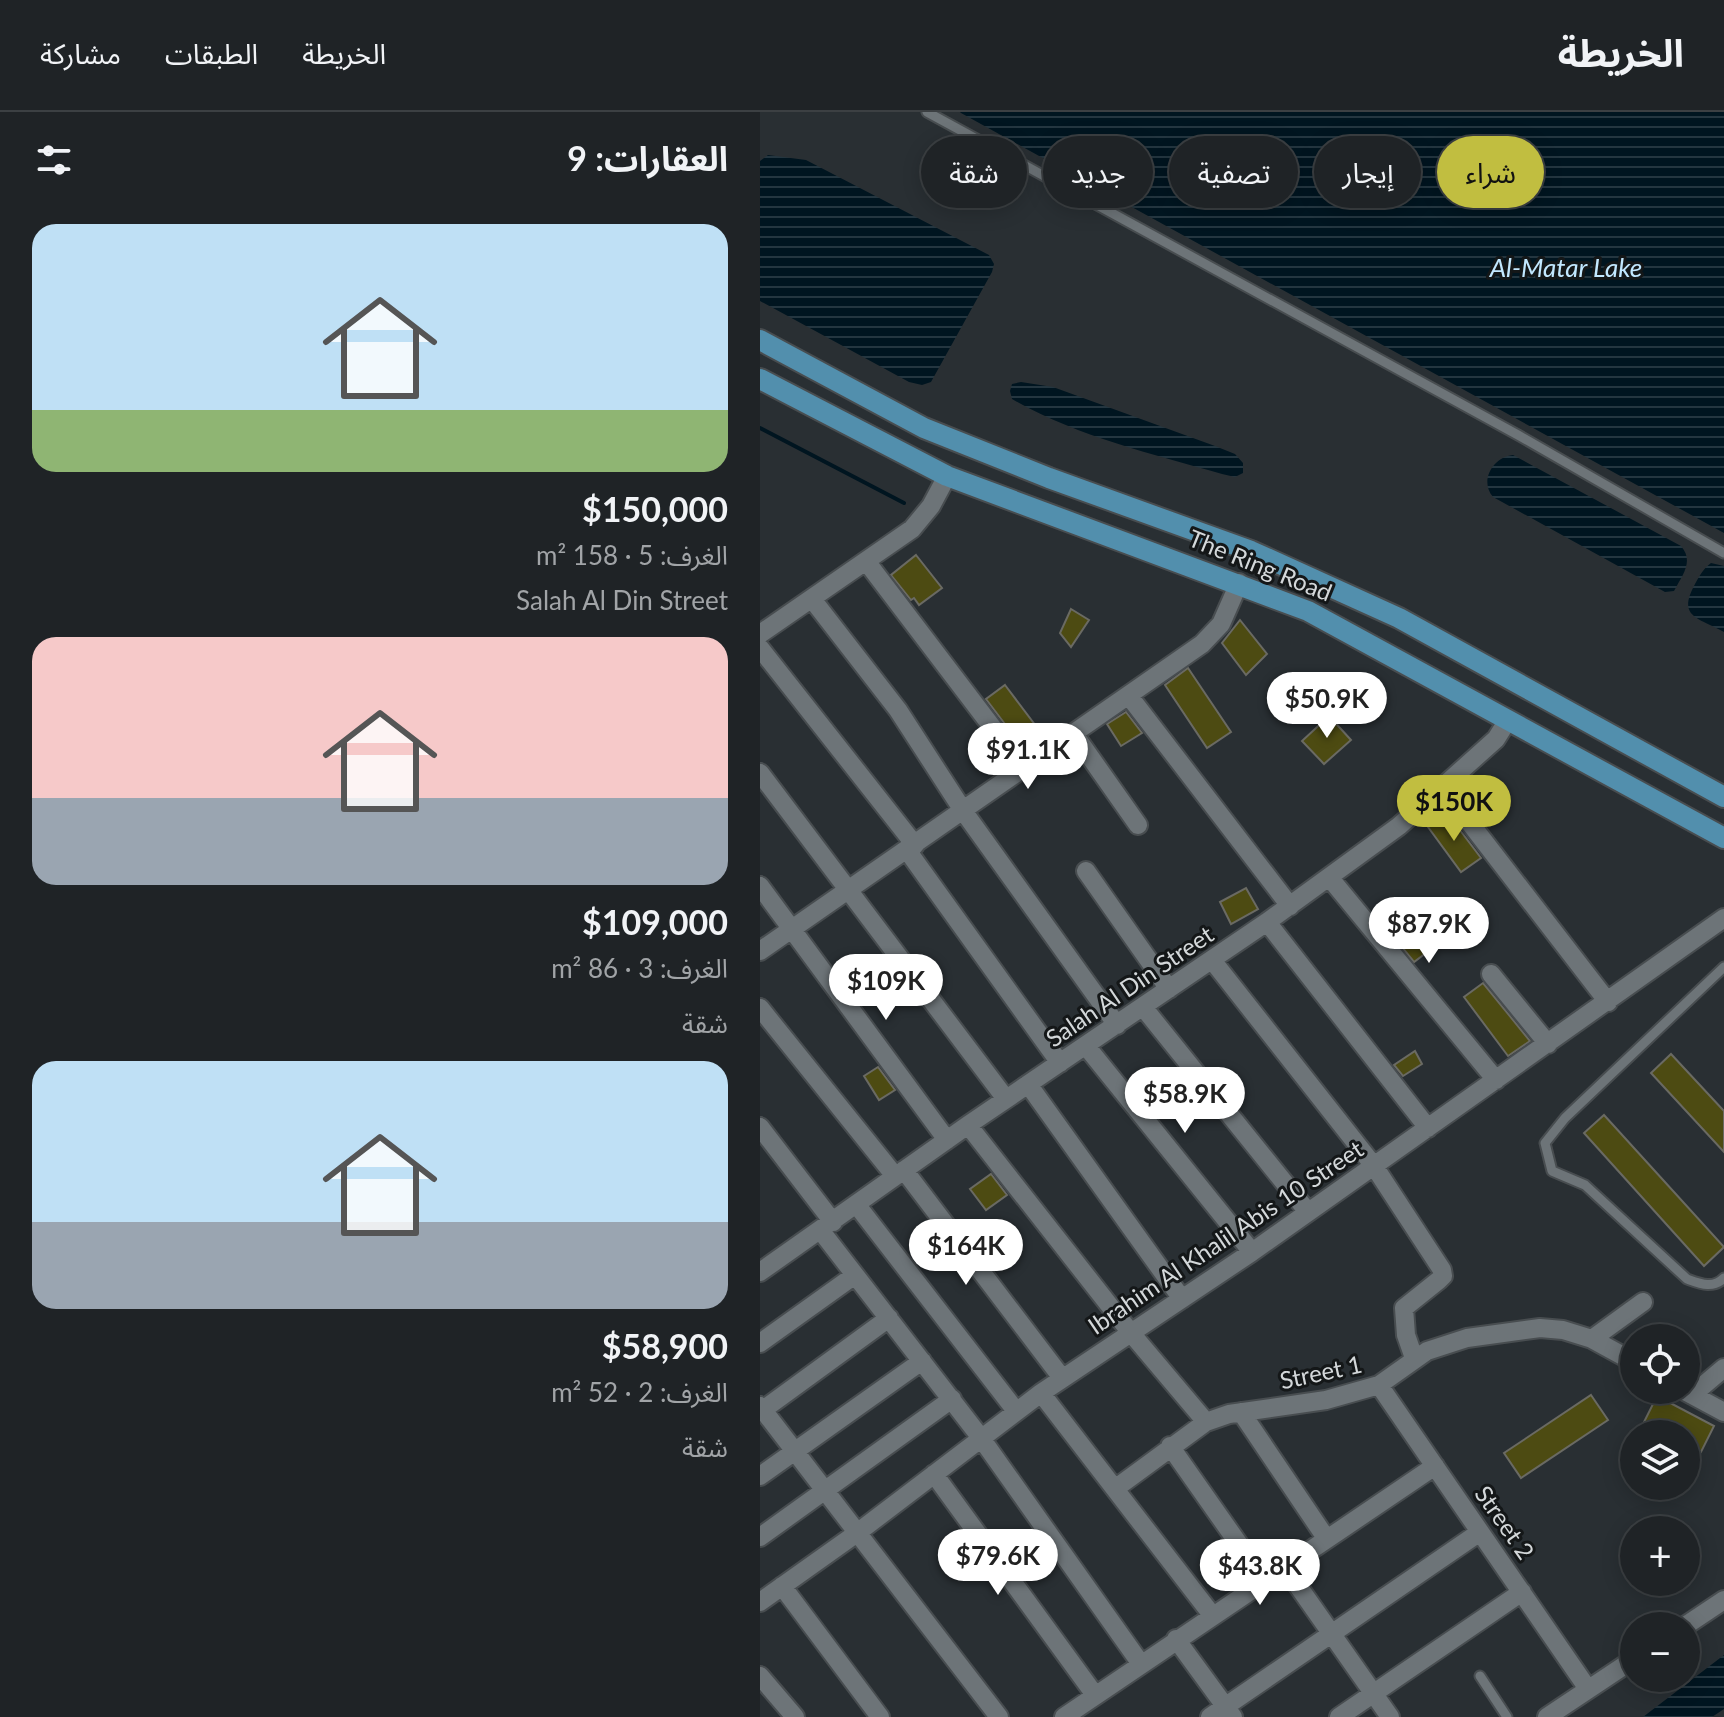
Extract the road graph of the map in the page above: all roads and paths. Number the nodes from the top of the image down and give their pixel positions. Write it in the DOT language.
graph roads {
  1 [pos="927,112"];
  2 [pos="760,340"];
  3 [pos="760,379"];
  4 [pos="947,476"];
  5 [pos="1724,553"];
  6 [pos="866,561"];
  7 [pos="1239,583"];
  8 [pos="812,599"];
  9 [pos="760,634"];
  10 [pos="760,648"];
  11 [pos="1129,696"];
  12 [pos="1508,720"];
  13 [pos="1074,734"];
  14 [pos="1024,769"];
  15 [pos="760,773"];
  16 [pos="1443,788"];
  17 [pos="1724,797"];
  18 [pos="964,812"];
  19 [pos="1138,825"];
  20 [pos="1724,838"];
  21 [pos="911,848"];
  22 [pos="1086,871"];
  23 [pos="1329,877"];
  24 [pos="760,886"];
  25 [pos="847,891"];
  26 [pos="1290,906"];
  27 [pos="1724,918"];
  28 [pos="1267,922"];
  29 [pos="791,930"];
  30 [pos="760,951"];
  31 [pos="1212,960"];
  32 [pos="1724,967"];
  33 [pos="1491,974"];
  34 [pos="1169,989"];
  35 [pos="1608,1002"];
  36 [pos="1143,1007"];
  37 [pos="760,1008"];
  38 [pos="1117,1025"];
  39 [pos="1548,1044"];
  40 [pos="1086,1046"];
  41 [pos="1060,1063"];
  42 [pos="1496,1080"];
  43 [pos="1028,1084"];
  44 [pos="1006,1099"];
  45 [pos="968,1125"];
  46 [pos="760,1127"];
  47 [pos="1428,1128"];
  48 [pos="947,1140"];
  49 [pos="1374,1166"];
  50 [pos="899,1173"];
  51 [pos="856,1204"];
  52 [pos="1308,1212"];
  53 [pos="827,1227"];
  54 [pos="1252,1252"];
  55 [pos="760,1272"];
  56 [pos="855,1275"];
  57 [pos="1724,1278"];
  58 [pos="1182,1299"];
  59 [pos="1643,1302"];
  60 [pos="889,1318"];
  61 [pos="1131,1333"];
  62 [pos="1592,1339"];
  63 [pos="760,1343"];
  64 [pos="1620,1354"];
  65 [pos="1414,1358"];
  66 [pos="922,1361"];
  67 [pos="1724,1368"];
  68 [pos="1062,1378"];
  69 [pos="1700,1384"];
  70 [pos="1379,1385"];
  71 [pos="1041,1393"];
  72 [pos="952,1399"];
  73 [pos="1700,1399"];
  74 [pos="761,1409"];
  75 [pos="1016,1411"];
  76 [pos="1241,1412"];
  77 [pos="1724,1412"];
  78 [pos="1206,1422"];
  79 [pos="981,1438"];
  80 [pos="1170,1446"];
  81 [pos="794,1452"];
  82 [pos="1435,1466"];
  83 [pos="934,1474"];
  84 [pos="760,1476"];
  85 [pos="1116,1488"];
  86 [pos="824,1491"];
  87 [pos="1480,1532"];
  88 [pos="857,1533"];
  89 [pos="760,1537"];
  90 [pos="1326,1538"];
  91 [pos="1284,1566"];
  92 [pos="1264,1580"];
  93 [pos="782,1586"];
  94 [pos="1522,1592"];
  95 [pos="1724,1600"];
  96 [pos="760,1602"];
  97 [pos="1212,1615"];
  98 [pos="1700,1616"];
  99 [pos="1331,1634"];
  100 [pos="1176,1639"];
  101 [pos="1141,1664"];
  102 [pos="1620,1668"];
  103 [pos="760,1676"];
  104 [pos="1480,1676"];
  105 [pos="1588,1689"];
  106 [pos="1373,1694"];
  107 [pos="1095,1695"];
  108 [pos="1223,1714"];
  109 [pos="795,1717"];
  110 [pos="880,1717"];
  111 [pos="999,1717"];
  112 [pos="1064,1717"];
  113 [pos="1339,1717"];
  114 [pos="1390,1717"];
  115 [pos="1507,1717"];
  116 [pos="1547,1717"];
  1 -- 5 [label="lane"];
  2 -- 17 [label="main road, The Ring Road"];
  3 -- 4 [label="main road, The Ring Road"];
  4 -- 6 [label="street"];
  4 -- 7 [label="main road, The Ring Road"];
  6 -- 8 [label="street"];
  6 -- 14 [label="street"];
  7 -- 11 [label="street"];
  7 -- 12 [label="main road, The Ring Road"];
  8 -- 9 [label="street"];
  8 -- 18 [label="street"];
  10 -- 21 [label="street"];
  11 -- 13 [label="street"];
  11 -- 26 [label="street"];
  12 -- 16 [label="street, Salah Al Din Street"];
  12 -- 20 [label="main road, The Ring Road"];
  13 -- 14 [label="street"];
  13 -- 19 [label="street"];
  14 -- 18 [label="street"];
  15 -- 25 [label="street"];
  16 -- 23 [label="street, Salah Al Din Street"];
  16 -- 35 [label="street"];
  18 -- 21 [label="street"];
  18 -- 38 [label="street"];
  21 -- 25 [label="street"];
  21 -- 41 [label="street"];
  22 -- 34 [label="street"];
  23 -- 26 [label="street, Salah Al Din Street"];
  23 -- 42 [label="street"];
  24 -- 29 [label="street"];
  25 -- 29 [label="street"];
  25 -- 44 [label="street"];
  26 -- 28 [label="street, Salah Al Din Street"];
  27 -- 35 [label="street, Ibrahim Al Khalil Abis 10 Street"];
  28 -- 31 [label="street, Salah Al Din Street"];
  28 -- 47 [label="street"];
  29 -- 30 [label="street"];
  29 -- 48 [label="street"];
  31 -- 34 [label="street, Salah Al Din Street"];
  31 -- 49 [label="street"];
  32 -- 57 [label="lane"];
  33 -- 39 [label="street"];
  34 -- 36 [label="street, Salah Al Din Street"];
  35 -- 39 [label="street, Ibrahim Al Khalil Abis 10 Street"];
  36 -- 38 [label="street, Salah Al Din Street"];
  36 -- 52 [label="street"];
  37 -- 50 [label="street"];
  38 -- 40 [label="street, Salah Al Din Street"];
  39 -- 42 [label="street, Ibrahim Al Khalil Abis 10 Street"];
  40 -- 41 [label="street, Salah Al Din Street"];
  40 -- 54 [label="street"];
  41 -- 43 [label="street, Salah Al Din Street"];
  42 -- 47 [label="street, Ibrahim Al Khalil Abis 10 Street"];
  43 -- 44 [label="street, Salah Al Din Street"];
  43 -- 58 [label="street"];
  44 -- 45 [label="street, Salah Al Din Street"];
  45 -- 48 [label="street, Salah Al Din Street"];
  45 -- 61 [label="street"];
  46 -- 53 [label="street"];
  47 -- 49 [label="street, Ibrahim Al Khalil Abis 10 Street"];
  48 -- 50 [label="street, Salah Al Din Street"];
  49 -- 52 [label="street, Ibrahim Al Khalil Abis 10 Street"];
  49 -- 65 [label="street"];
  50 -- 51 [label="street, Salah Al Din Street"];
  50 -- 68 [label="street"];
  51 -- 53 [label="street, Salah Al Din Street"];
  51 -- 75 [label="street"];
  52 -- 54 [label="street, Ibrahim Al Khalil Abis 10 Street"];
  53 -- 55 [label="street, Salah Al Din Street"];
  53 -- 56 [label="street"];
  54 -- 58 [label="street, Ibrahim Al Khalil Abis 10 Street"];
  56 -- 60 [label="street"];
  56 -- 63 [label="street"];
  58 -- 61 [label="street, Ibrahim Al Khalil Abis 10 Street"];
  59 -- 62 [label="street"];
  60 -- 66 [label="street"];
  60 -- 74 [label="street"];
  61 -- 68 [label="street, Ibrahim Al Khalil Abis 10 Street"];
  61 -- 78 [label="street"];
  62 -- 64 [label="street, Street 1"];
  62 -- 65 [label="street, Street 1"];
  65 -- 70 [label="street, Street 1"];
  66 -- 72 [label="street"];
  66 -- 81 [label="street"];
  67 -- 69 [label="street"];
  68 -- 71 [label="street, Ibrahim Al Khalil Abis 10 Street"];
  70 -- 76 [label="street, Street 1"];
  70 -- 82 [label="street, Street 2"];
  71 -- 75 [label="street, Ibrahim Al Khalil Abis 10 Street"];
  71 -- 85 [label="street"];
  72 -- 79 [label="street"];
  72 -- 86 [label="street"];
  73 -- 77 [label="street"];
  74 -- 81 [label="street"];
  75 -- 79 [label="street, Ibrahim Al Khalil Abis 10 Street"];
  76 -- 78 [label="street, Street 1"];
  76 -- 90 [label="street"];
  78 -- 80 [label="street, Street 1"];
  79 -- 83 [label="street, Ibrahim Al Khalil Abis 10 Street"];
  79 -- 101 [label="street"];
  80 -- 85 [label="street, Street 1"];
  80 -- 92 [label="street"];
  81 -- 84 [label="street"];
  81 -- 86 [label="street"];
  82 -- 87 [label="street, Street 2"];
  82 -- 90 [label="street"];
  83 -- 88 [label="street, Ibrahim Al Khalil Abis 10 Street"];
  83 -- 107 [label="street"];
  85 -- 97 [label="street"];
  86 -- 88 [label="street"];
  86 -- 89 [label="street"];
  87 -- 94 [label="street, Street 2"];
  87 -- 99 [label="street"];
  88 -- 93 [label="street, Ibrahim Al Khalil Abis 10 Street"];
  88 -- 111 [label="street"];
  90 -- 91 [label="street"];
  91 -- 92 [label="street"];
  91 -- 99 [label="street"];
  92 -- 97 [label="street"];
  93 -- 96 [label="street, Ibrahim Al Khalil Abis 10 Street"];
  93 -- 110 [label="street"];
  94 -- 105 [label="street, Street 2"];
  94 -- 106 [label="street"];
  95 -- 98 [label="street"];
  97 -- 100 [label="street"];
  99 -- 106 [label="street"];
  99 -- 108 [label="street"];
  100 -- 101 [label="street"];
  100 -- 108 [label="street"];
  101 -- 107 [label="street"];
  102 -- 105 [label="street"];
  103 -- 109 [label="street"];
  104 -- 115 [label="lane"];
  105 -- 116 [label="street"];
  106 -- 113 [label="street"];
  106 -- 114 [label="street"];
  107 -- 112 [label="street"];
}
